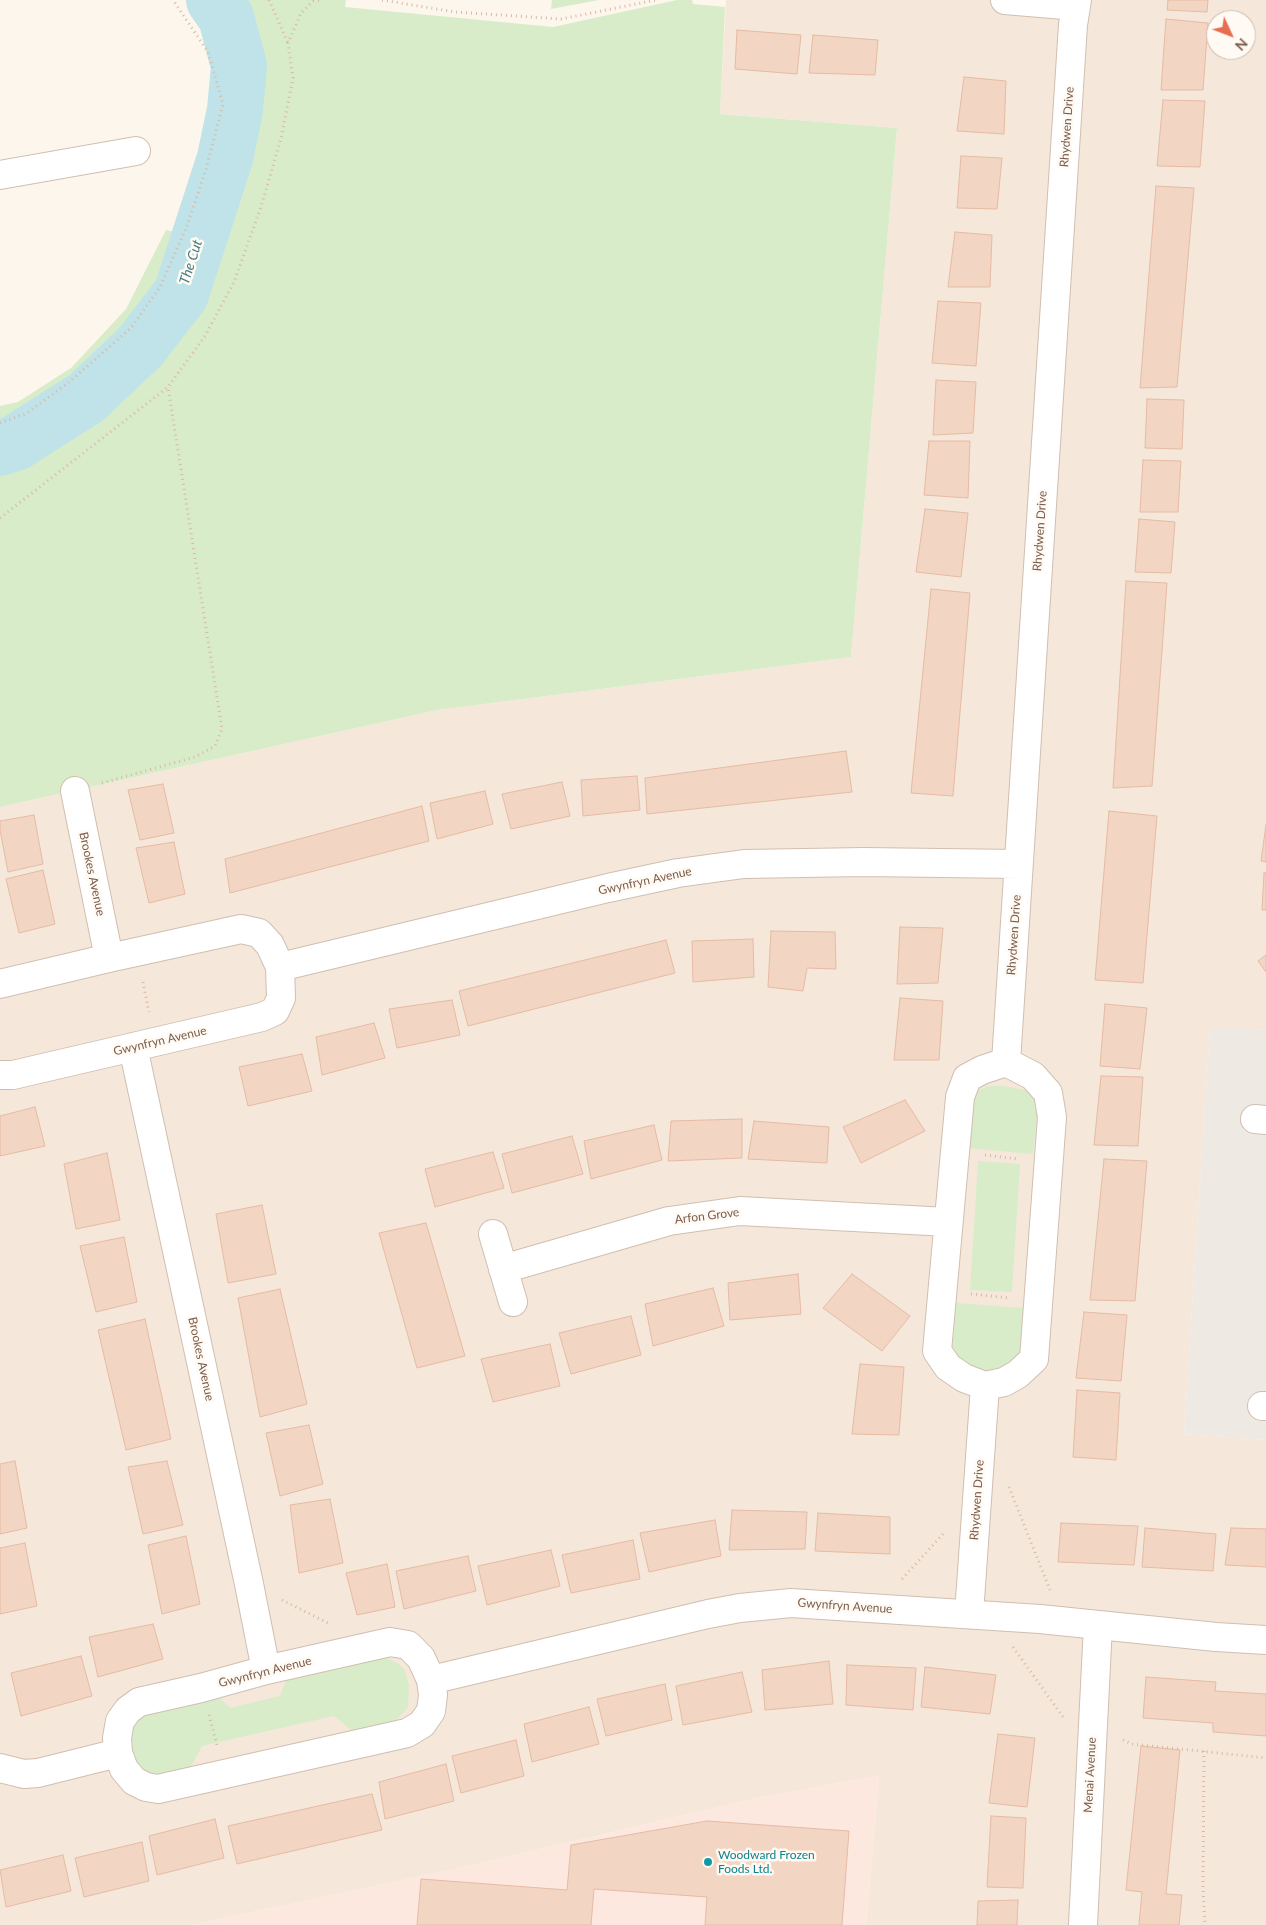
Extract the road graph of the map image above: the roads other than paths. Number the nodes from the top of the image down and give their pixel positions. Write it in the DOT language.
graph roads {
  1 [pos="1005,0"];
  2 [pos="1076,3"];
  3 [pos="136,151"];
  4 [pos="0,175"];
  5 [pos="75,791"];
  6 [pos="1018,864"];
  7 [pos="109,958"];
  8 [pos="280,967"];
  9 [pos="0,984"];
  10 [pos="145,1045"];
  11 [pos="1006,1062"];
  12 [pos="0,1075"];
  13 [pos="948,1222"];
  14 [pos="493,1234"];
  15 [pos="503,1269"];
  16 [pos="513,1302"];
  17 [pos="986,1386"];
  18 [pos="980,1614"];
  19 [pos="1098,1624"];
  20 [pos="1266,1640"];
  21 [pos="266,1670"];
  22 [pos="431,1680"];
  23 [pos="118,1753"];
  24 [pos="0,1768"];
  25 [pos="1083,1925"];
  1 -- 2 [label="street"];
  2 -- 6 [label="street, Rhydwen Drive"];
  3 -- 4 [label="street"];
  5 -- 7 [label="street, Brookes Avenue"];
  6 -- 8 [label="street, Gwynfryn Avenue"];
  6 -- 11 [label="street, Rhydwen Drive"];
  7 -- 8 [label="street, Gwynfryn Avenue"];
  7 -- 9 [label="street, Gwynfryn Avenue"];
  8 -- 10 [label="street, Gwynfryn Avenue"];
  10 -- 12 [label="street, Gwynfryn Avenue"];
  10 -- 21 [label="street, Brookes Avenue"];
  11 -- 13 [label="street"];
  11 -- 17 [label="street"];
  13 -- 15 [label="street, Arfon Grove"];
  13 -- 17 [label="street"];
  14 -- 15 [label="street"];
  15 -- 16 [label="street"];
  17 -- 18 [label="street, Rhydwen Drive"];
  18 -- 19 [label="street, Gwynfryn Avenue"];
  18 -- 22 [label="street, Gwynfryn Avenue"];
  19 -- 20 [label="street, Gwynfryn Avenue"];
  19 -- 25 [label="street, Menai Avenue"];
  21 -- 22 [label="street, Gwynfryn Avenue"];
  21 -- 23 [label="street, Gwynfryn Avenue"];
  22 -- 23 [label="street, Gwynfryn Avenue"];
  23 -- 24 [label="street"];
}
